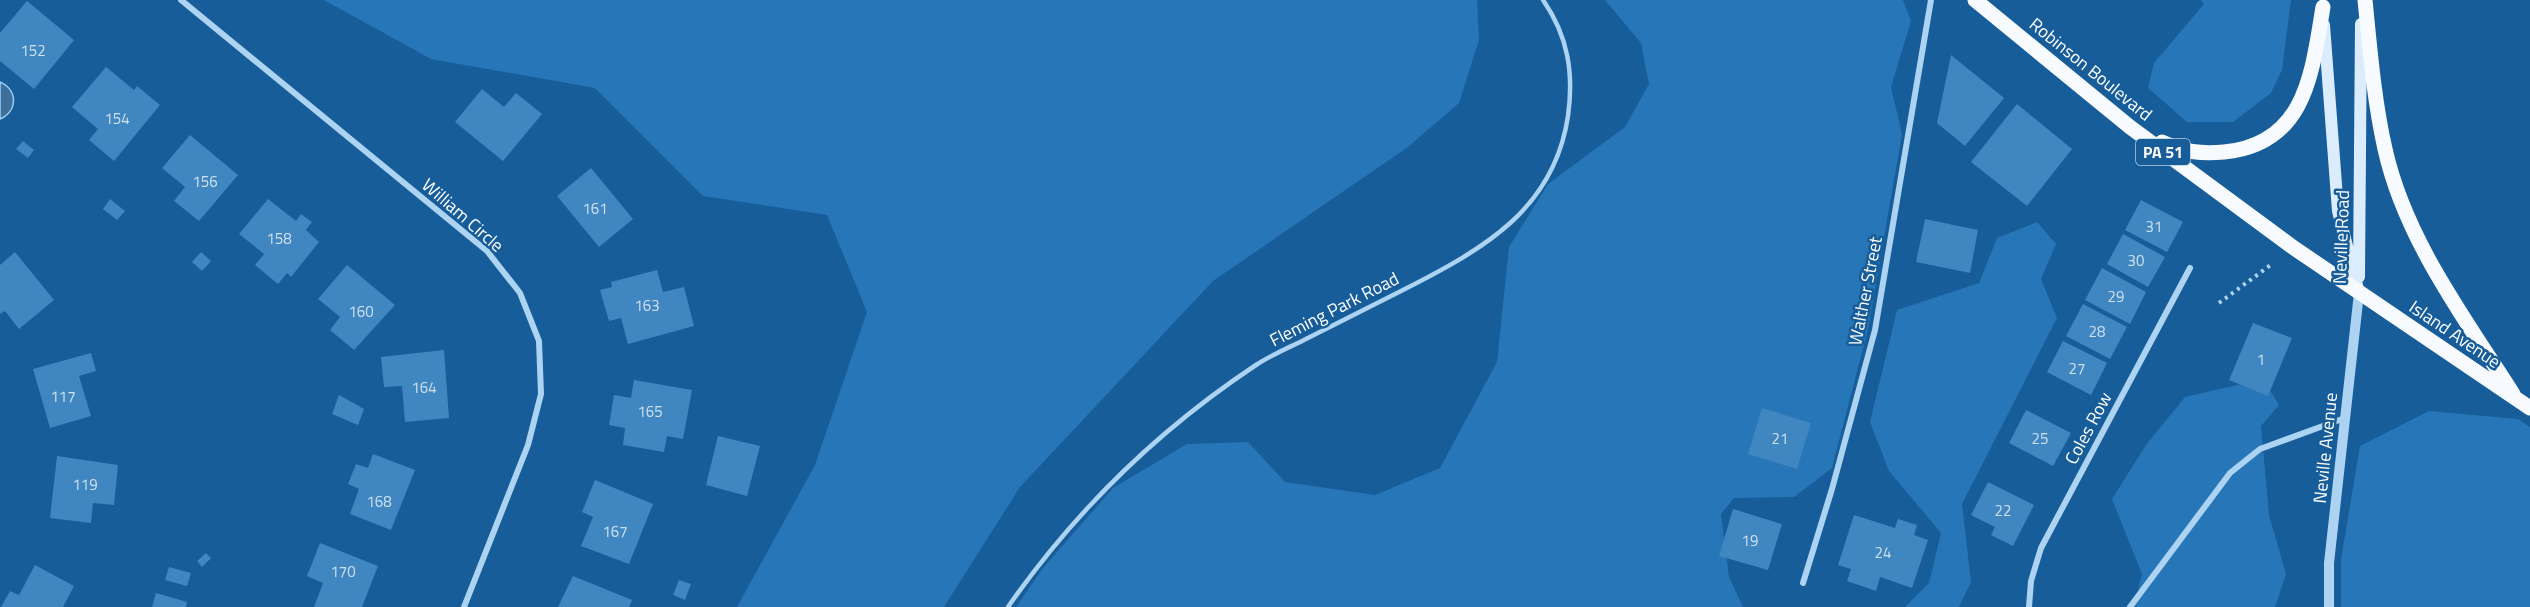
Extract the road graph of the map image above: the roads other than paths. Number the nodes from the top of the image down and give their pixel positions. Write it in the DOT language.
graph roads {
  1 [pos="181,0"];
  2 [pos="1543,0"];
  3 [pos="1931,0"];
  4 [pos="1975,0"];
  5 [pos="2363,0"];
  6 [pos="2322,4"];
  7 [pos="2130,127"];
  8 [pos="2190,268"];
  9 [pos="2359,293"];
  10 [pos="2516,399"];
  11 [pos="2530,408"];
  12 [pos="2345,418"];
  13 [pos="1803,583"];
  14 [pos="464,607"];
  15 [pos="1008,607"];
  16 [pos="2029,607"];
  17 [pos="2130,607"];
  18 [pos="2329,607"];
  1 -- 14 [label="street, William Circle"];
  2 -- 15 [label="lane, Fleming Park Road"];
  3 -- 13 [label="street, Walther Street"];
  4 -- 7 [label="main road, Robinson Boulevard / PA 51"];
  5 -- 9 [label="main road, Neville Road"];
  5 -- 10 [label="main road"];
  6 -- 7 [label="main road"];
  6 -- 9 [label="main road, Neville Road"];
  7 -- 9 [label="main road, Robinson Boulevard / PA 51"];
  8 -- 16 [label="street, Coles Row"];
  9 -- 10 [label="main road, Island Avenue / PA 51"];
  9 -- 12 [label="street, Neville Avenue"];
  10 -- 11 [label="main road, Island Avenue / PA 51"];
  12 -- 17 [label="street"];
  12 -- 18 [label="street, Neville Avenue"];
}
